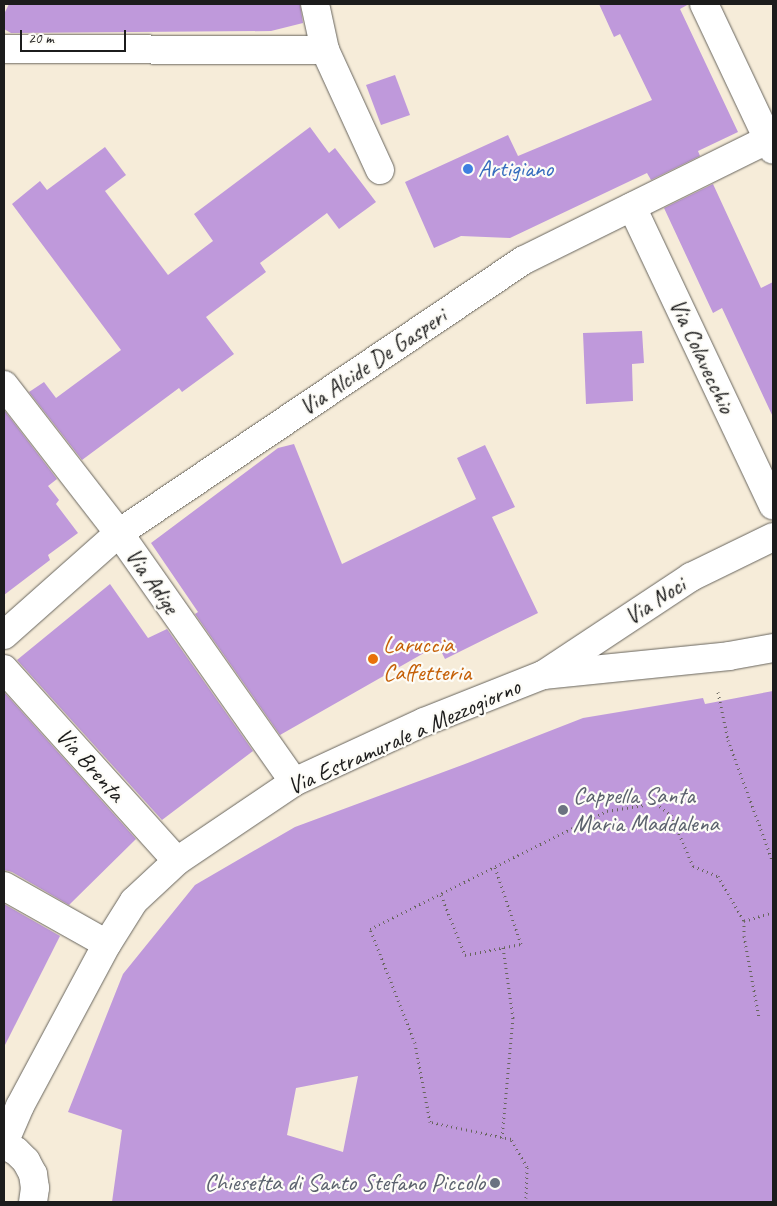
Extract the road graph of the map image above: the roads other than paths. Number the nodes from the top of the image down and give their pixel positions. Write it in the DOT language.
graph roads {
  1 [pos="315,4"];
  2 [pos="704,4"];
  3 [pos="4,49"];
  4 [pos="325,50"];
  5 [pos="772,142"];
  6 [pos="380,170"];
  7 [pos="632,207"];
  8 [pos="4,385"];
  9 [pos="773,505"];
  10 [pos="119,533"];
  11 [pos="773,537"];
  12 [pos="4,635"];
  13 [pos="773,648"];
  14 [pos="4,669"];
  15 [pos="543,675"];
  16 [pos="294,782"];
  17 [pos="177,861"];
  18 [pos="4,886"];
  19 [pos="107,944"];
  20 [pos="4,1144"];
  21 [pos="34,1202"];
  1 -- 4 [label="street"];
  2 -- 5 [label="street"];
  3 -- 4 [label="street"];
  4 -- 6 [label="street"];
  5 -- 7 [label="street, Via Alcide De Gasperi"];
  7 -- 9 [label="street, Via Colavecchio"];
  7 -- 10 [label="street, Via Alcide De Gasperi"];
  8 -- 10 [label="street, Via Adige"];
  10 -- 12 [label="street, Via Alcide De Gasperi"];
  10 -- 16 [label="street, Via Adige"];
  11 -- 15 [label="street, Via Noci"];
  13 -- 15 [label="street, Via Estramurale a Mezzogiorno"];
  14 -- 17 [label="street, Via Brenta"];
  15 -- 16 [label="street, Via Estramurale a Mezzogiorno"];
  16 -- 17 [label="street, Via Estramurale a Mezzogiorno"];
  17 -- 19 [label="street, Via Estramurale a Mezzogiorno"];
  18 -- 19 [label="street"];
  19 -- 20 [label="street, Via Estramurale a Mezzogiorno"];
  20 -- 21 [label="street"];
}
